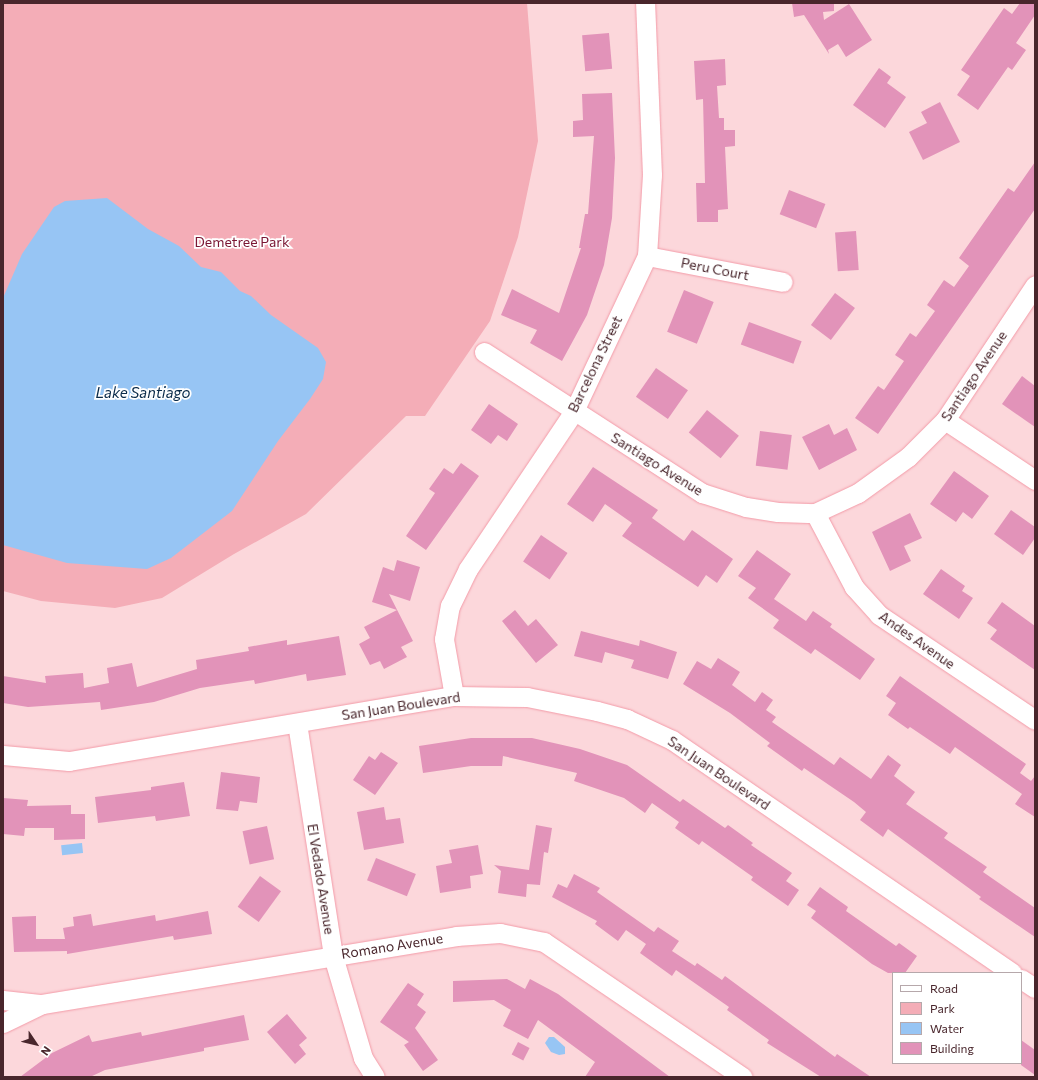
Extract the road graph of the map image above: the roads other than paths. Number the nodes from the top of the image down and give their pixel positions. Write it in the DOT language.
graph roads {
  1 [pos="645,3"];
  2 [pos="647,256"];
  3 [pos="783,282"];
  4 [pos="1035,285"];
  5 [pos="484,352"];
  6 [pos="574,411"];
  7 [pos="945,420"];
  8 [pos="1035,480"];
  9 [pos="814,513"];
  10 [pos="454,696"];
  11 [pos="1035,720"];
  12 [pos="297,723"];
  13 [pos="3,755"];
  14 [pos="333,956"];
  15 [pos="1011,972"];
  16 [pos="1022,980"];
  17 [pos="1035,988"];
  18 [pos="3,1000"];
  19 [pos="42,1004"];
  20 [pos="3,1023"];
  21 [pos="375,1077"];
  22 [pos="743,1077"];
  1 -- 2 [label="street, Barcelona Street"];
  2 -- 3 [label="street, Peru Court"];
  2 -- 6 [label="street, Barcelona Street"];
  4 -- 7 [label="street, Santiago Avenue"];
  5 -- 6 [label="street, Santiago Avenue"];
  6 -- 9 [label="street, Santiago Avenue"];
  6 -- 10 [label="street, Barcelona Street"];
  7 -- 8 [label="street"];
  7 -- 9 [label="street, Santiago Avenue"];
  9 -- 11 [label="street, Andes Avenue"];
  10 -- 12 [label="street, San Juan Boulevard"];
  10 -- 15 [label="street, San Juan Boulevard"];
  12 -- 13 [label="street, San Juan Boulevard"];
  12 -- 14 [label="street, El Vedado Avenue"];
  14 -- 19 [label="street, Romano Avenue"];
  14 -- 21 [label="street, El Vedado Avenue"];
  14 -- 22 [label="street, Romano Avenue"];
  16 -- 17 [label="street"];
  18 -- 19 [label="street, Romano Avenue"];
  19 -- 20 [label="street"];
}
